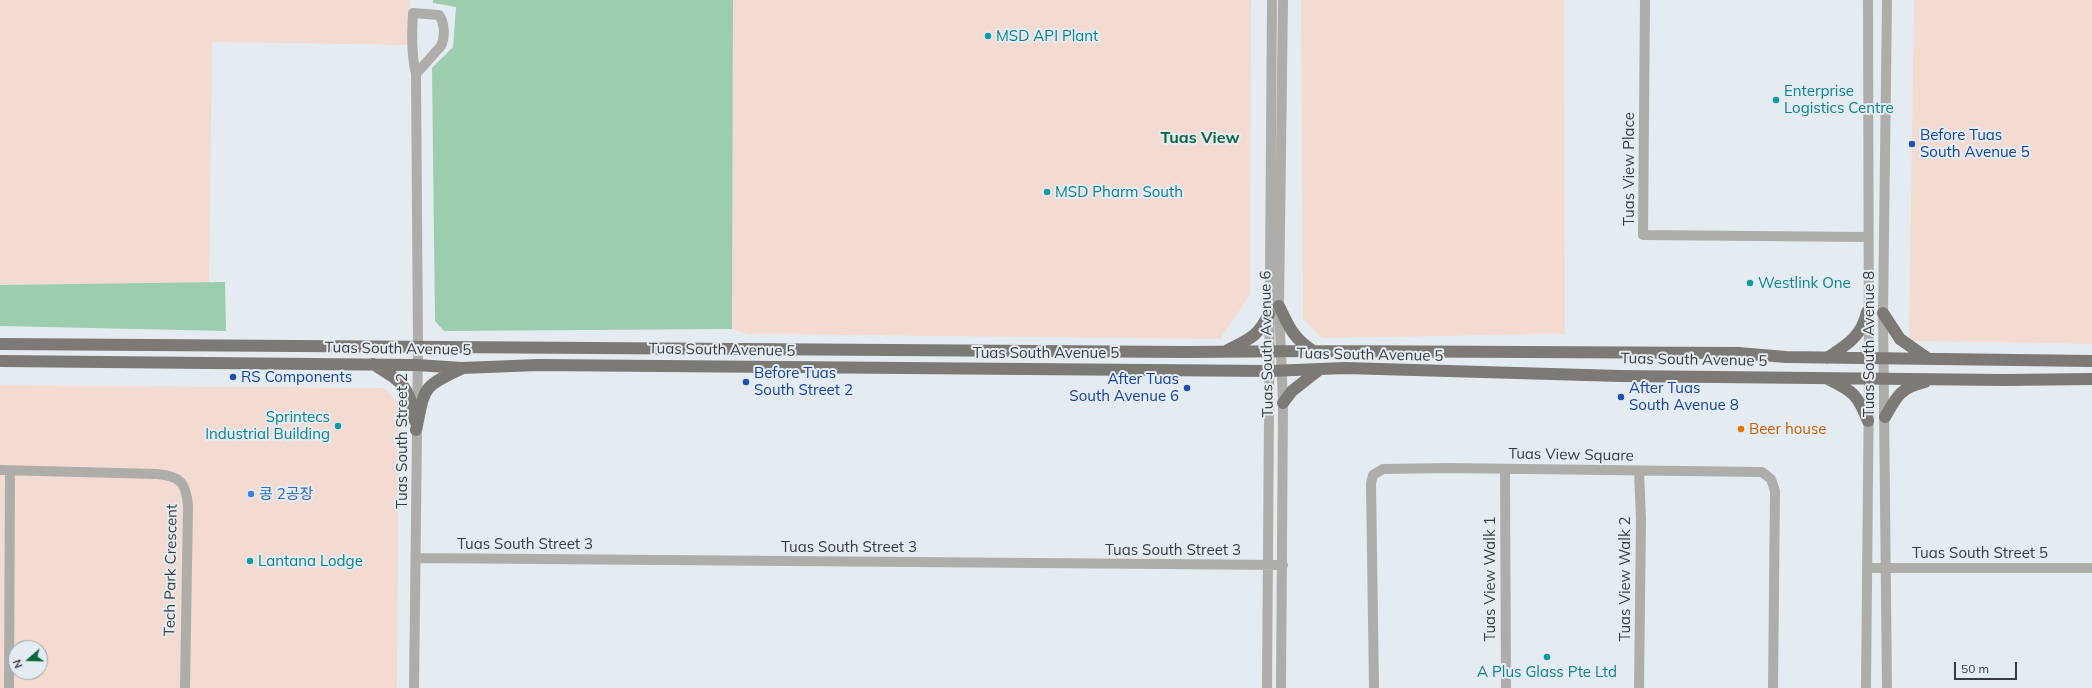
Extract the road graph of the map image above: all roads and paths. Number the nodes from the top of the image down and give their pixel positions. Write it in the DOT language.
graph roads {
  1 [pos="1272,0"];
  2 [pos="1283,0"];
  3 [pos="1645,0"];
  4 [pos="1868,0"];
  5 [pos="1887,0"];
  6 [pos="416,74"];
  7 [pos="1867,237"];
  8 [pos="1279,306"];
  9 [pos="1868,312"];
  10 [pos="1883,313"];
  11 [pos="1269,314"];
  12 [pos="0,344"];
  13 [pos="418,347"];
  14 [pos="1274,351"];
  15 [pos="1313,351"];
  16 [pos="1223,352"];
  17 [pos="1827,358"];
  18 [pos="1868,358"];
  19 [pos="1884,359"];
  20 [pos="1928,359"];
  21 [pos="0,361"];
  22 [pos="2092,361"];
  23 [pos="373,364"];
  24 [pos="417,364"];
  25 [pos="462,368"];
  26 [pos="1320,369"];
  27 [pos="1275,370"];
  28 [pos="1825,378"];
  29 [pos="1869,378"];
  30 [pos="1884,378"];
  31 [pos="1938,379"];
  32 [pos="2092,379"];
  33 [pos="1283,403"];
  34 [pos="1885,417"];
  35 [pos="1868,421"];
  36 [pos="416,430"];
  37 [pos="1506,469"];
  38 [pos="5,470"];
  39 [pos="1639,471"];
  40 [pos="416,558"];
  41 [pos="1269,565"];
  42 [pos="1283,566"];
  43 [pos="1867,568"];
  44 [pos="1886,568"];
  45 [pos="2092,568"];
  46 [pos="5,594"];
  47 [pos="9,688"];
  48 [pos="184,688"];
  49 [pos="414,688"];
  50 [pos="1267,688"];
  51 [pos="1281,688"];
  52 [pos="1374,688"];
  53 [pos="1506,688"];
  54 [pos="1639,688"];
  55 [pos="1773,688"];
  56 [pos="1866,688"];
  57 [pos="1887,688"];
  1 -- 11 [label="street, Tuas South Avenue 6"];
  2 -- 8 [label="street, Tuas South Avenue 6"];
  3 -- 7 [label="street, Tuas View Place"];
  4 -- 7 [label="street, Tuas South Avenue 8"];
  5 -- 10 [label="street, Tuas South Avenue 8"];
  6 -- 6 [label="street, Tuas South Street 2"];
  6 -- 13 [label="street, Tuas South Street 2"];
  7 -- 9 [label="street, Tuas South Avenue 8"];
  8 -- 14 [label="street, Tuas South Avenue 6"];
  8 -- 15 [label="main road"];
  9 -- 17 [label="main road"];
  9 -- 18 [label="street, Tuas South Avenue 8"];
  10 -- 19 [label="street, Tuas South Avenue 8"];
  10 -- 20 [label="main road"];
  11 -- 14 [label="street, Tuas South Avenue 6"];
  11 -- 16 [label="main road"];
  12 -- 13 [label="main road, Tuas South Avenue 5"];
  13 -- 16 [label="main road, Tuas South Avenue 5"];
  13 -- 24 [label="street, Tuas South Street 2"];
  14 -- 15 [label="main road, Tuas South Avenue 5"];
  14 -- 16 [label="main road, Tuas South Avenue 5"];
  14 -- 27 [label="street, Tuas South Avenue 6"];
  15 -- 17 [label="main road, Tuas South Avenue 5"];
  17 -- 18 [label="main road, Tuas South Avenue 5"];
  18 -- 19 [label="main road, Tuas South Avenue 5"];
  18 -- 29 [label="street, Tuas South Avenue 8"];
  19 -- 20 [label="main road, Tuas South Avenue 5"];
  19 -- 30 [label="street, Tuas South Avenue 8"];
  20 -- 22 [label="main road, Tuas South Avenue 5"];
  21 -- 23 [label="main road, Tuas South Avenue 5"];
  23 -- 24 [label="main road, Tuas South Avenue 5"];
  23 -- 36 [label="main road"];
  24 -- 25 [label="main road, Tuas South Avenue 5"];
  24 -- 36 [label="street, Tuas South Street 2"];
  25 -- 27 [label="main road, Tuas South Avenue 5"];
  25 -- 36 [label="main road"];
  26 -- 27 [label="main road, Tuas South Avenue 5"];
  26 -- 28 [label="main road, Tuas South Avenue 5"];
  26 -- 33 [label="main road"];
  27 -- 33 [label="street, Tuas South Avenue 6"];
  27 -- 41 [label="street, Tuas South Avenue 6"];
  28 -- 29 [label="main road, Tuas South Avenue 5"];
  28 -- 35 [label="main road"];
  29 -- 30 [label="main road, Tuas South Avenue 5"];
  29 -- 35 [label="street, Tuas South Avenue 8"];
  30 -- 31 [label="main road, Tuas South Avenue 5"];
  30 -- 34 [label="street, Tuas South Avenue 8"];
  31 -- 32 [label="main road, Tuas South Avenue 5"];
  31 -- 34 [label="main road"];
  33 -- 42 [label="street, Tuas South Avenue 6"];
  34 -- 44 [label="street, Tuas South Avenue 8"];
  35 -- 43 [label="street, Tuas South Avenue 8"];
  36 -- 40 [label="street, Tuas South Street 2"];
  37 -- 39 [label="street, Tuas View Square"];
  37 -- 52 [label="street, Tuas View Square"];
  37 -- 53 [label="street, Tuas View Walk 1"];
  38 -- 46 [label="street, Tech Park Crescent"];
  38 -- 48 [label="street, Tech Park Crescent"];
  39 -- 54 [label="street, Tuas View Walk 2"];
  39 -- 55 [label="street, Tuas View Square"];
  40 -- 41 [label="street, Tuas South Street 3"];
  40 -- 49 [label="street, Tuas South Street 2"];
  41 -- 42 [label="street, Tuas South Street 3"];
  41 -- 50 [label="street, Tuas South Avenue 6"];
  42 -- 51 [label="street, Tuas South Avenue 6"];
  43 -- 44 [label="street, Tuas South Street 5"];
  43 -- 56 [label="street, Tuas South Avenue 8"];
  44 -- 45 [label="street, Tuas South Street 5"];
  44 -- 57 [label="street, Tuas South Avenue 8"];
  46 -- 47 [label="street, Tech Park Crescent"];
}
